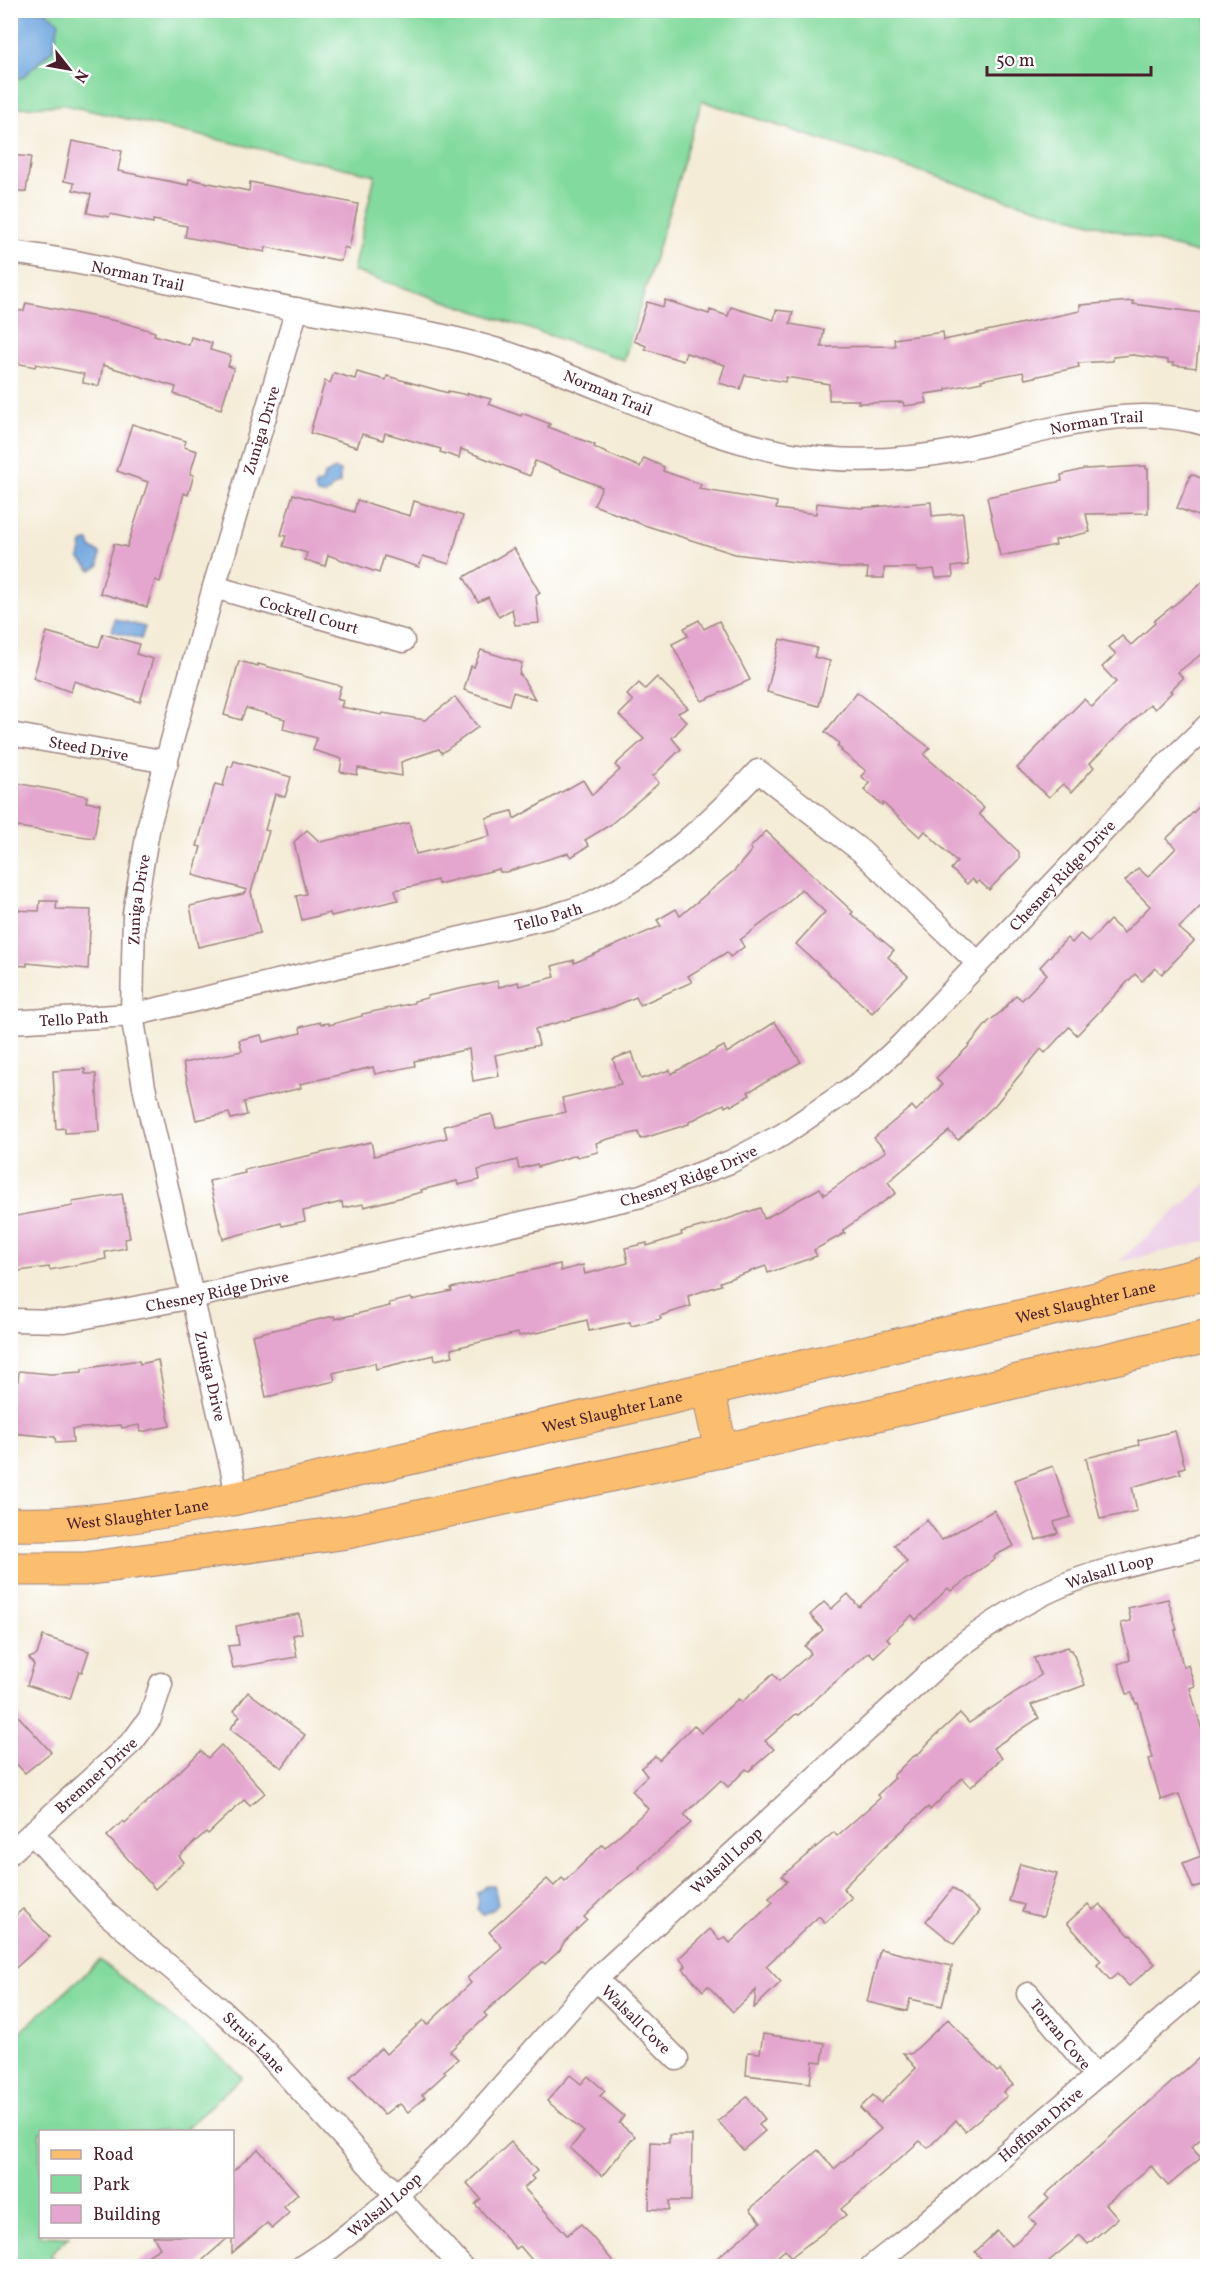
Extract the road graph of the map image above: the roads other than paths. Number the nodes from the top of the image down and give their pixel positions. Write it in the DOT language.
graph roads {
  1 [pos="10,252"];
  2 [pos="297,309"];
  3 [pos="1208,425"];
  4 [pos="214,587"];
  5 [pos="403,641"];
  6 [pos="1208,725"];
  7 [pos="10,734"];
  8 [pos="167,762"];
  9 [pos="978,963"];
  10 [pos="132,1015"];
  11 [pos="10,1022"];
  12 [pos="1208,1273"];
  13 [pos="193,1297"];
  14 [pos="10,1320"];
  15 [pos="1208,1336"];
  16 [pos="708,1389"];
  17 [pos="720,1451"];
  18 [pos="237,1498"];
  19 [pos="10,1524"];
  20 [pos="1208,1546"];
  21 [pos="10,1569"];
  22 [pos="161,1684"];
  23 [pos="32,1833"];
  24 [pos="10,1853"];
  25 [pos="596,1979"];
  26 [pos="1208,1980"];
  27 [pos="1028,1994"];
  28 [pos="677,2059"];
  29 [pos="1095,2075"];
  30 [pos="397,2195"];
  31 [pos="303,2266"];
  32 [pos="461,2266"];
  33 [pos="872,2266"];
  1 -- 2 [label="street, Norman Trail"];
  2 -- 3 [label="street, Norman Trail"];
  2 -- 4 [label="street, Zuniga Drive"];
  4 -- 5 [label="street, Cockrell Court"];
  4 -- 8 [label="street, Zuniga Drive"];
  6 -- 9 [label="street, Chesney Ridge Drive"];
  7 -- 8 [label="street, Steed Drive"];
  8 -- 10 [label="street, Zuniga Drive"];
  9 -- 10 [label="street, Tello Path"];
  9 -- 13 [label="street, Chesney Ridge Drive"];
  10 -- 11 [label="street, Tello Path"];
  10 -- 13 [label="street, Zuniga Drive"];
  12 -- 16 [label="main road, West Slaughter Lane"];
  13 -- 14 [label="street, Chesney Ridge Drive"];
  13 -- 18 [label="street, Zuniga Drive"];
  15 -- 17 [label="main road"];
  16 -- 17 [label="main road"];
  16 -- 18 [label="main road, West Slaughter Lane"];
  17 -- 21 [label="main road"];
  18 -- 19 [label="main road, West Slaughter Lane"];
  20 -- 25 [label="street, Walsall Loop"];
  22 -- 23 [label="street, Bremner Drive"];
  23 -- 24 [label="street, Bremner Drive"];
  23 -- 30 [label="street, Struie Lane"];
  25 -- 28 [label="street, Walsall Cove"];
  25 -- 30 [label="street, Walsall Loop"];
  26 -- 29 [label="street, Hoffman Drive"];
  27 -- 29 [label="street, Torran Cove"];
  29 -- 33 [label="street, Hoffman Drive"];
  30 -- 31 [label="street, Walsall Loop"];
  30 -- 32 [label="street, Struie Lane"];
}
